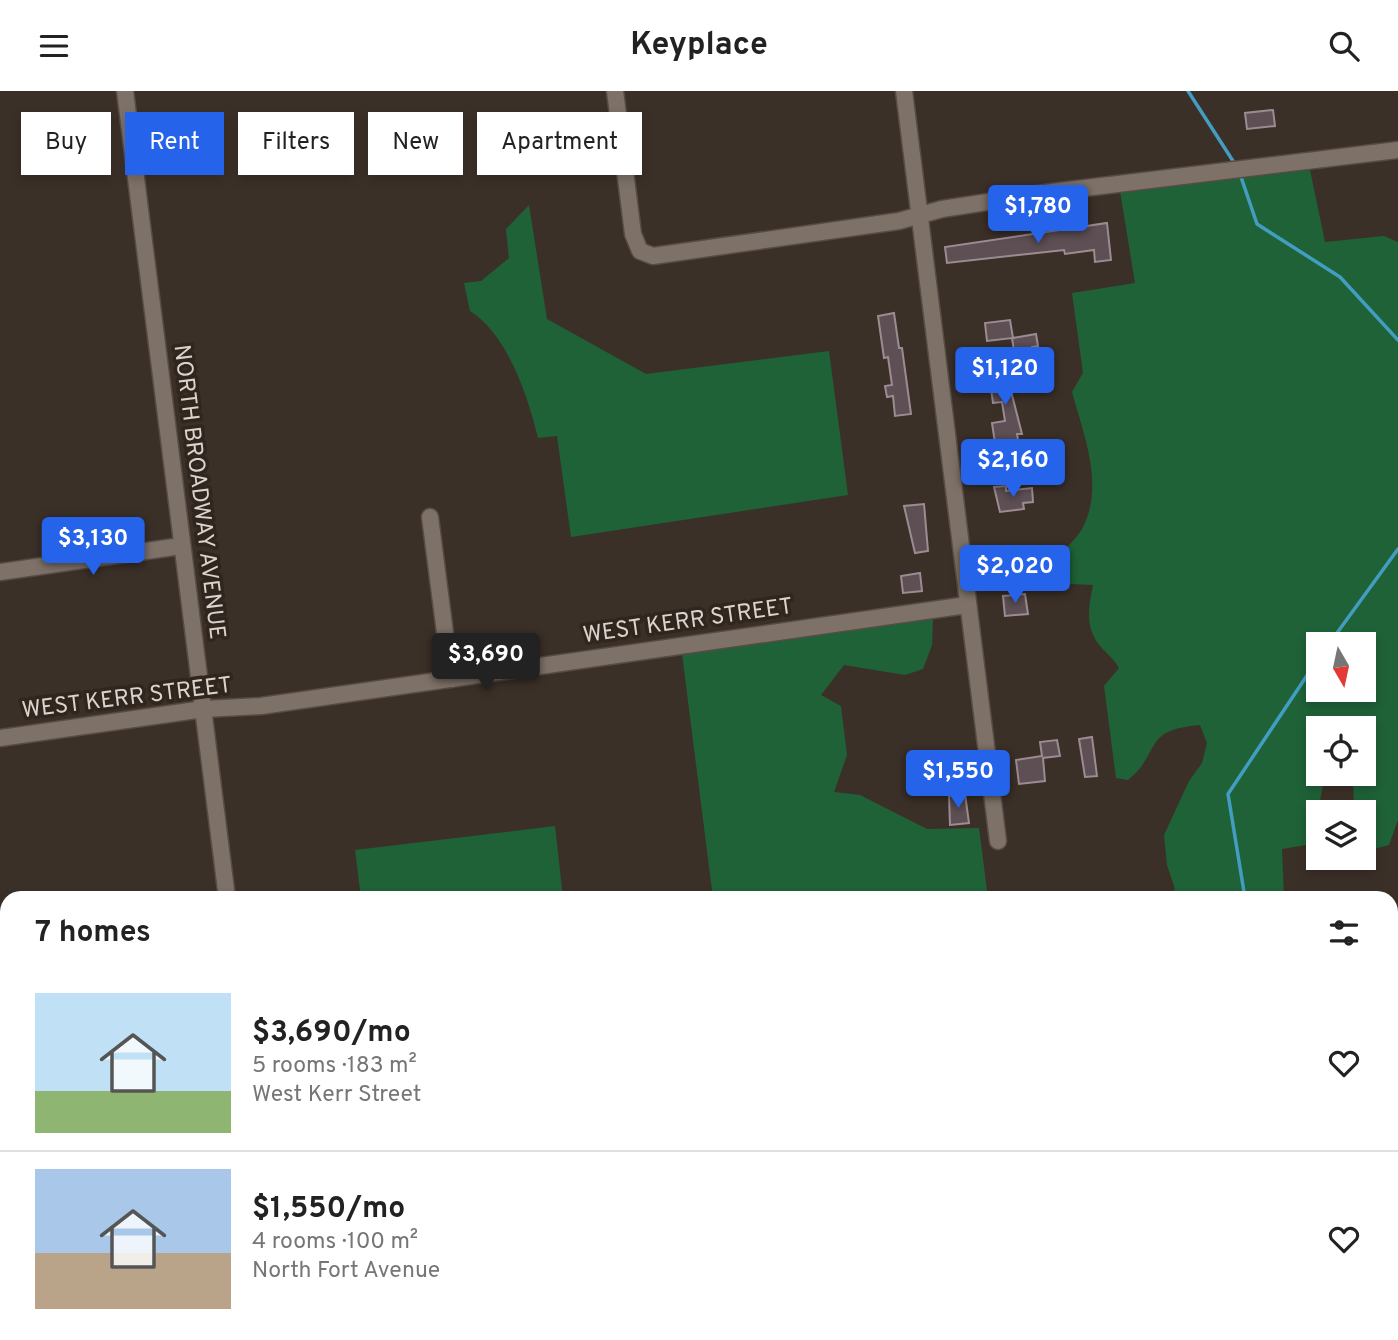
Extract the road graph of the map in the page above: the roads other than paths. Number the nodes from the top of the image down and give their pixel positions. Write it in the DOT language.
graph roads {
  1 [pos="125,91"];
  2 [pos="615,91"];
  3 [pos="904,91"];
  4 [pos="1398,151"];
  5 [pos="919,216"];
  6 [pos="430,517"];
  7 [pos="181,546"];
  8 [pos="0,572"];
  9 [pos="967,605"];
  10 [pos="451,679"];
  11 [pos="204,709"];
  12 [pos="0,738"];
  13 [pos="998,841"];
  14 [pos="226,891"];
  1 -- 7 [label="street, NORTH BROADWAY AVENUE"];
  2 -- 5 [label="street"];
  3 -- 5 [label="street"];
  4 -- 5 [label="street"];
  5 -- 9 [label="street"];
  6 -- 10 [label="street"];
  7 -- 8 [label="street"];
  7 -- 11 [label="street, NORTH BROADWAY AVENUE"];
  9 -- 10 [label="street, WEST KERR STREET"];
  9 -- 13 [label="street"];
  10 -- 11 [label="street, WEST KERR STREET"];
  11 -- 12 [label="street, WEST KERR STREET"];
  11 -- 14 [label="street, NORTH BROADWAY AVENUE"];
}
